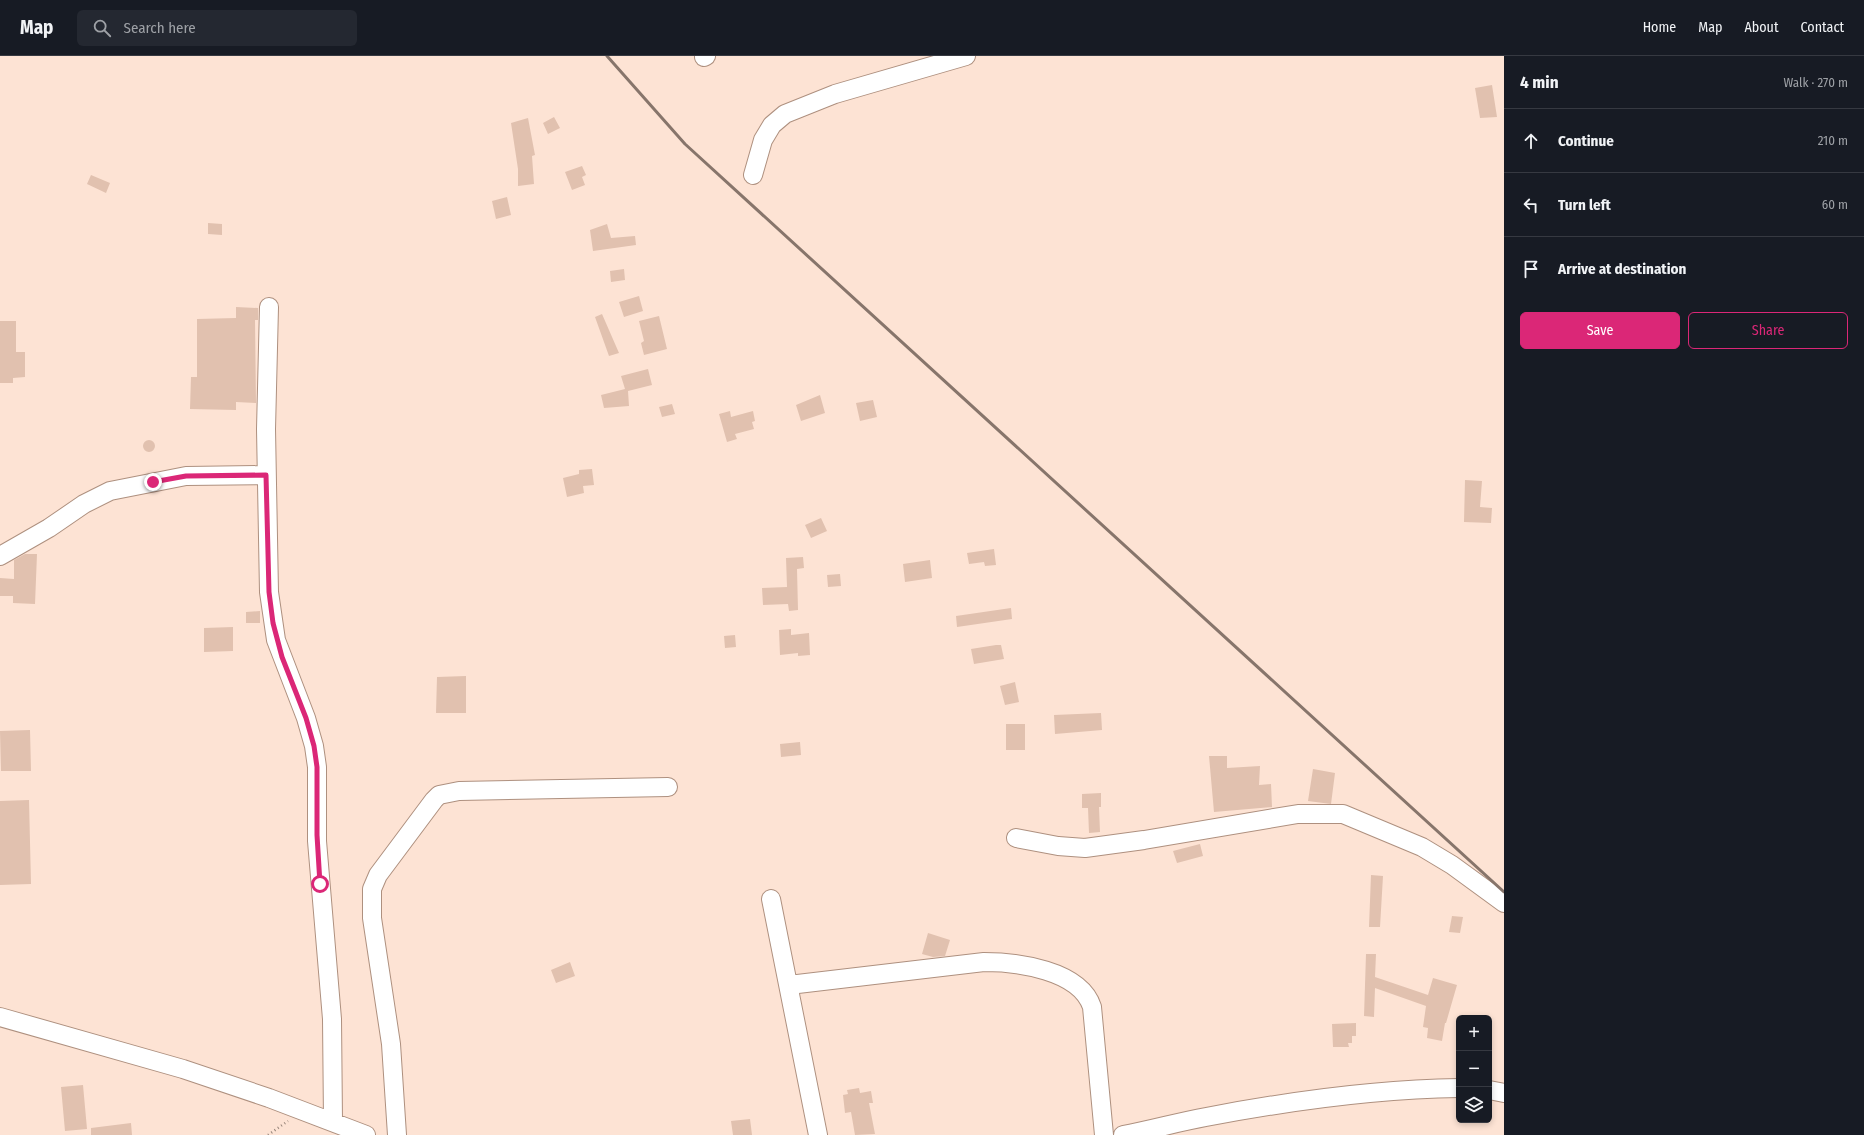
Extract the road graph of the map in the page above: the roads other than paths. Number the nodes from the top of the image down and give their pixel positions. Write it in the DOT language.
graph roads {
  1 [pos="966,56"];
  2 [pos="753,175"];
  3 [pos="269,307"];
  4 [pos="266,475"];
  5 [pos="0,556"];
  6 [pos="668,787"];
  7 [pos="1016,838"];
  8 [pos="771,899"];
  9 [pos="1504,903"];
  10 [pos="789,985"];
  11 [pos="0,1017"];
  12 [pos="1456,1088"];
  13 [pos="1492,1091"];
  14 [pos="1504,1093"];
  15 [pos="333,1121"];
  16 [pos="366,1135"];
  17 [pos="397,1135"];
  18 [pos="818,1135"];
  19 [pos="1104,1135"];
  20 [pos="1123,1135"];
  1 -- 2 [label="street"];
  3 -- 4 [label="street"];
  4 -- 5 [label="street"];
  4 -- 15 [label="street"];
  6 -- 17 [label="street"];
  7 -- 9 [label="street"];
  8 -- 10 [label="street"];
  10 -- 18 [label="street"];
  10 -- 19 [label="street"];
  11 -- 15 [label="street"];
  12 -- 20 [label="street"];
  13 -- 14 [label="street"];
  15 -- 16 [label="street"];
}
